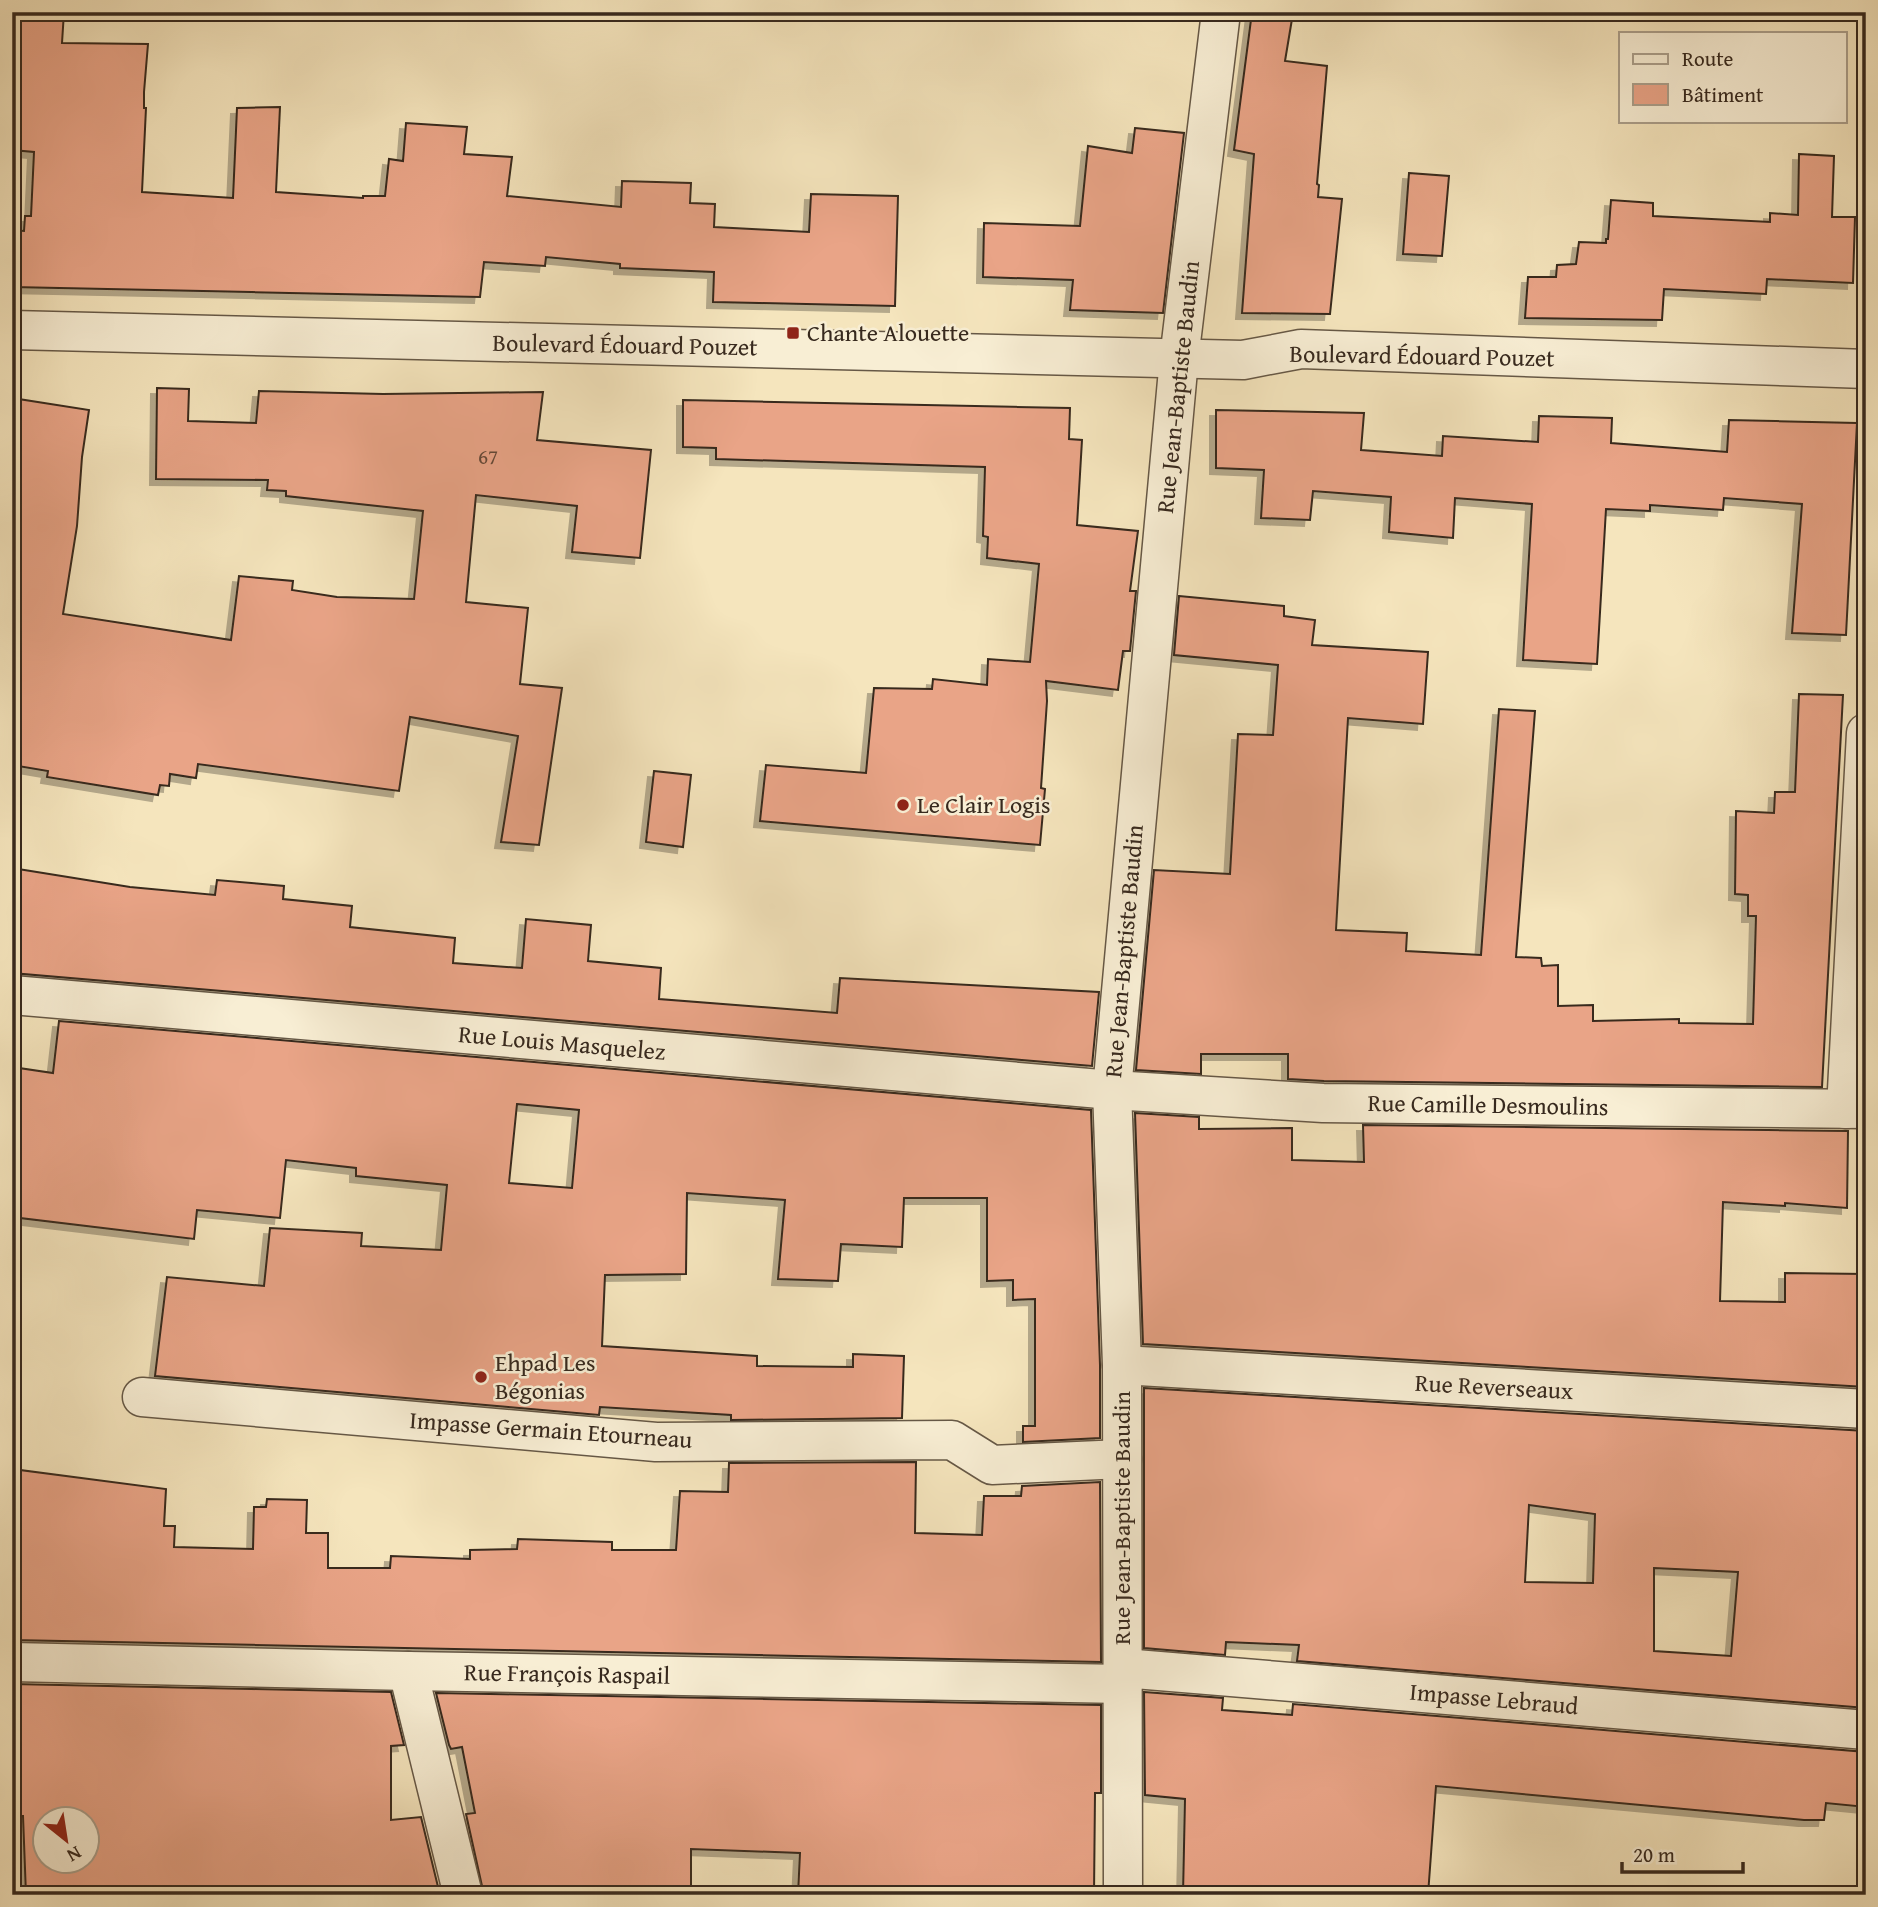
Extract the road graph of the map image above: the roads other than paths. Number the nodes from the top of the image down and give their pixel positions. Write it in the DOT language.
graph roads {
  1 [pos="1221,12"];
  2 [pos="12,330"];
  3 [pos="1179,359"];
  4 [pos="1866,369"];
  5 [pos="1866,733"];
  6 [pos="12,995"];
  7 [pos="1112,1090"];
  8 [pos="1856,1109"];
  9 [pos="1122,1365"];
  10 [pos="142,1398"];
  11 [pos="1866,1409"];
  12 [pos="1122,1459"];
  13 [pos="12,1662"];
  14 [pos="408,1671"];
  15 [pos="1123,1676"];
  16 [pos="1866,1730"];
  17 [pos="463,1895"];
  18 [pos="1124,1895"];
  1 -- 3 [label="street, Rue Jean-Baptiste Baudin"];
  2 -- 3 [label="street, Boulevard Édouard Pouzet"];
  3 -- 4 [label="street, Boulevard Édouard Pouzet"];
  3 -- 7 [label="street, Rue Jean-Baptiste Baudin"];
  5 -- 8 [label="street"];
  6 -- 7 [label="street, Rue Louis Masquelez"];
  7 -- 8 [label="street, Rue Camille Desmoulins"];
  7 -- 9 [label="street, Rue Jean-Baptiste Baudin"];
  9 -- 11 [label="street, Rue Reverseaux"];
  9 -- 12 [label="street, Rue Jean-Baptiste Baudin"];
  10 -- 12 [label="street, Impasse Germain Etourneau"];
  12 -- 15 [label="street, Rue Jean-Baptiste Baudin"];
  13 -- 14 [label="street, Rue François Raspail"];
  14 -- 15 [label="street, Rue François Raspail"];
  14 -- 17 [label="street"];
  15 -- 16 [label="street, Impasse Lebraud"];
  15 -- 18 [label="street, Rue Jean-Baptiste Baudin"];
}
